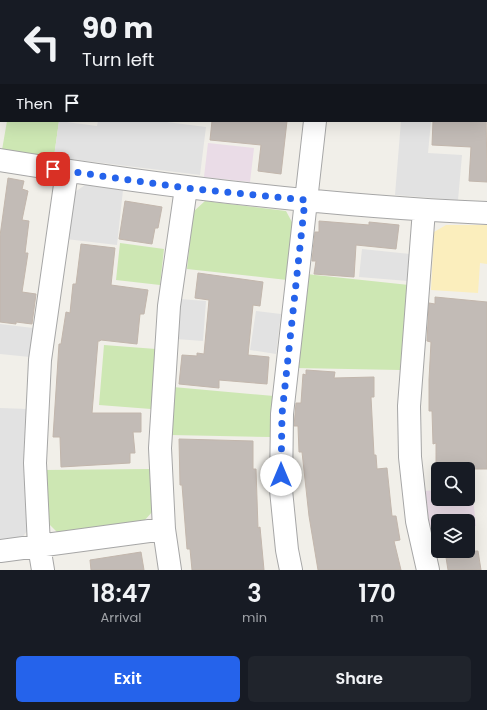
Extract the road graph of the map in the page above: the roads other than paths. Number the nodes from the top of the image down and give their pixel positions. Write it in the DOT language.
graph roads {
  1 [pos="315,122"];
  2 [pos="0,160"];
  3 [pos="67,171"];
  4 [pos="186,188"];
  5 [pos="305,200"];
  6 [pos="424,210"];
  7 [pos="487,213"];
  8 [pos="164,529"];
  9 [pos="39,546"];
  10 [pos="0,551"];
  11 [pos="43,570"];
  12 [pos="170,570"];
  13 [pos="291,570"];
  14 [pos="428,570"];
  1 -- 5 [label="street"];
  2 -- 3 [label="street"];
  3 -- 4 [label="street"];
  3 -- 9 [label="street"];
  4 -- 5 [label="street"];
  4 -- 8 [label="street"];
  5 -- 6 [label="street"];
  5 -- 13 [label="street"];
  6 -- 7 [label="street"];
  6 -- 14 [label="street"];
  8 -- 9 [label="street"];
  8 -- 12 [label="street"];
  9 -- 10 [label="street"];
  9 -- 11 [label="street"];
}
